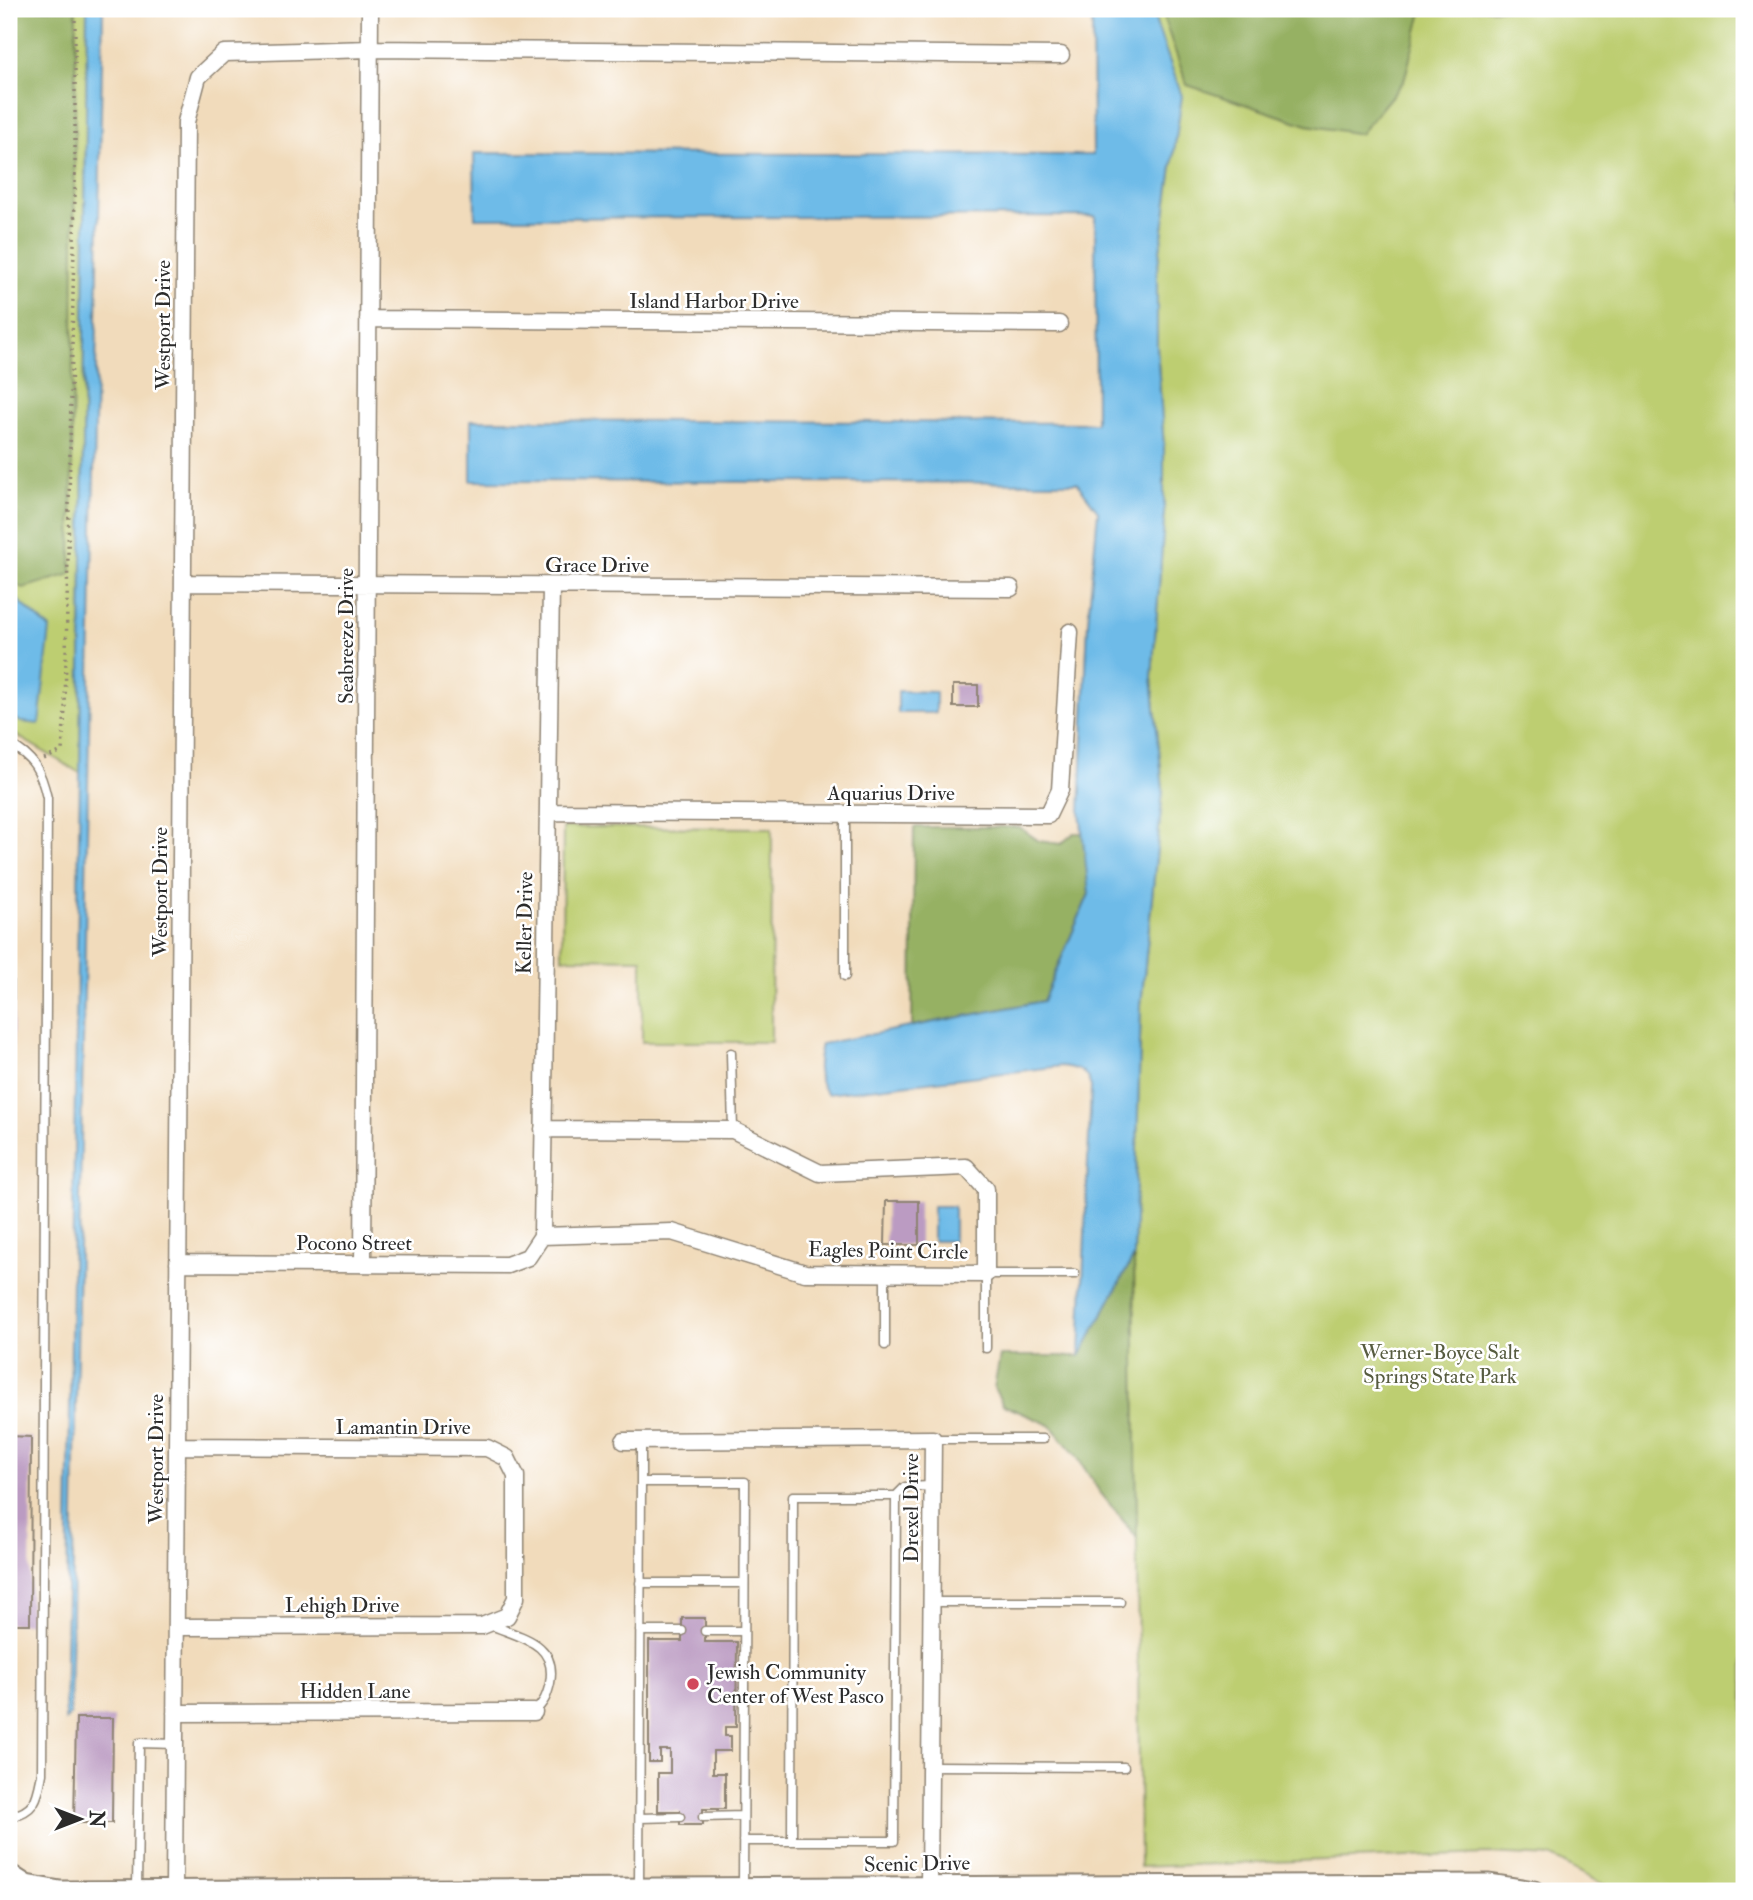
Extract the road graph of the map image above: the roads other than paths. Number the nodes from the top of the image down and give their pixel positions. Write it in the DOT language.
graph roads {
  1 [pos="370,9"];
  2 [pos="370,49"];
  3 [pos="1061,55"];
  4 [pos="368,319"];
  5 [pos="1059,324"];
  6 [pos="183,583"];
  7 [pos="367,584"];
  8 [pos="551,586"];
  9 [pos="1011,588"];
  10 [pos="1070,632"];
  11 [pos="9,744"];
  12 [pos="548,812"];
  13 [pos="845,814"];
  14 [pos="845,976"];
  15 [pos="731,1053"];
  16 [pos="543,1129"];
  17 [pos="733,1130"];
  18 [pos="542,1236"];
  19 [pos="178,1263"];
  20 [pos="363,1263"];
  21 [pos="885,1273"];
  22 [pos="986,1274"];
  23 [pos="1075,1274"];
  24 [pos="885,1345"];
  25 [pos="986,1348"];
  26 [pos="933,1439"];
  27 [pos="1043,1439"];
  28 [pos="632,1441"];
  29 [pos="177,1446"];
  30 [pos="641,1482"];
  31 [pos="932,1486"];
  32 [pos="896,1496"];
  33 [pos="640,1583"];
  34 [pos="744,1583"];
  35 [pos="931,1602"];
  36 [pos="1120,1602"];
  37 [pos="507,1616"];
  38 [pos="488,1623"];
  39 [pos="176,1627"];
  40 [pos="640,1631"];
  41 [pos="682,1631"];
  42 [pos="705,1631"];
  43 [pos="744,1631"];
  44 [pos="534,1712"];
  45 [pos="176,1713"];
  46 [pos="175,1744"];
  47 [pos="930,1766"];
  48 [pos="1124,1767"];
  49 [pos="743,1816"];
  50 [pos="9,1817"];
  51 [pos="680,1817"];
  52 [pos="703,1817"];
  53 [pos="640,1818"];
  54 [pos="792,1840"];
  55 [pos="743,1841"];
  56 [pos="9,1874"];
  57 [pos="929,1886"];
  58 [pos="639,1888"];
  59 [pos="1443,1888"];
  60 [pos="32,1889"];
  61 [pos="743,1889"];
  62 [pos="1169,1889"];
  63 [pos="292,1890"];
  64 [pos="111,1891"];
  65 [pos="137,1891"];
  66 [pos="174,1891"];
  67 [pos="1534,1891"];
  1 -- 2 [label="street, Seabreeze Drive"];
  2 -- 3 [label="street, Westport Drive"];
  2 -- 4 [label="street, Seabreeze Drive"];
  2 -- 6 [label="street, Westport Drive"];
  4 -- 5 [label="street, Island Harbor Drive"];
  4 -- 7 [label="street, Seabreeze Drive"];
  6 -- 7 [label="street, Grace Drive"];
  6 -- 19 [label="street, Westport Drive"];
  7 -- 8 [label="street, Grace Drive"];
  7 -- 20 [label="street, Seabreeze Drive"];
  8 -- 9 [label="street, Grace Drive"];
  8 -- 12 [label="street, Keller Drive"];
  10 -- 13 [label="street, Aquarius Drive"];
  11 -- 50 [label="lane"];
  12 -- 13 [label="street, Aquarius Drive"];
  12 -- 16 [label="street, Keller Drive"];
  13 -- 14 [label="lane"];
  15 -- 17 [label="lane"];
  16 -- 17 [label="street, Eagles Point Circle"];
  16 -- 18 [label="street, Keller Drive"];
  17 -- 22 [label="street, Eagles Point Circle"];
  18 -- 20 [label="street, Pocono Street"];
  18 -- 21 [label="street, Eagles Point Circle"];
  19 -- 20 [label="street, Pocono Street"];
  19 -- 29 [label="street, Westport Drive"];
  21 -- 22 [label="street, Eagles Point Circle"];
  21 -- 24 [label="lane"];
  22 -- 23 [label="lane"];
  22 -- 25 [label="lane"];
  26 -- 27 [label="lane"];
  26 -- 28 [label="street, Drexel Drive"];
  26 -- 31 [label="street, Drexel Drive"];
  28 -- 30 [label="lane"];
  29 -- 37 [label="street, Lamantin Drive"];
  29 -- 39 [label="street, Westport Drive"];
  30 -- 33 [label="lane"];
  30 -- 34 [label="lane"];
  31 -- 32 [label="lane"];
  31 -- 35 [label="street, Drexel Drive"];
  32 -- 54 [label="lane"];
  32 -- 54 [label="lane"];
  33 -- 34 [label="lane"];
  33 -- 40 [label="lane"];
  34 -- 43 [label="lane"];
  35 -- 36 [label="lane"];
  35 -- 47 [label="street, Drexel Drive"];
  37 -- 38 [label="street, Lehigh Drive"];
  38 -- 39 [label="street, Lehigh Drive"];
  38 -- 44 [label="lane"];
  39 -- 45 [label="street, Westport Drive"];
  40 -- 41 [label="lane"];
  40 -- 53 [label="lane"];
  42 -- 43 [label="lane"];
  43 -- 49 [label="lane"];
  44 -- 45 [label="street, Hidden Lane"];
  45 -- 46 [label="street, Westport Drive"];
  46 -- 65 [label="lane"];
  46 -- 66 [label="street, Westport Drive"];
  47 -- 48 [label="lane"];
  47 -- 57 [label="street, Drexel Drive"];
  49 -- 52 [label="lane"];
  49 -- 55 [label="lane"];
  51 -- 53 [label="lane"];
  53 -- 58 [label="lane"];
  54 -- 55 [label="lane"];
  55 -- 61 [label="lane"];
  56 -- 60 [label="street, Scenic Drive"];
  57 -- 61 [label="street, Scenic Drive"];
  57 -- 62 [label="street, Scenic Drive"];
  58 -- 61 [label="street, Scenic Drive"];
  58 -- 63 [label="street, Scenic Drive"];
  59 -- 62 [label="street, Scenic Drive"];
  59 -- 67 [label="street, Scenic Drive"];
  60 -- 64 [label="street, Scenic Drive"];
  63 -- 66 [label="street, Scenic Drive"];
  64 -- 65 [label="street, Scenic Drive"];
  65 -- 66 [label="street, Scenic Drive"];
}
